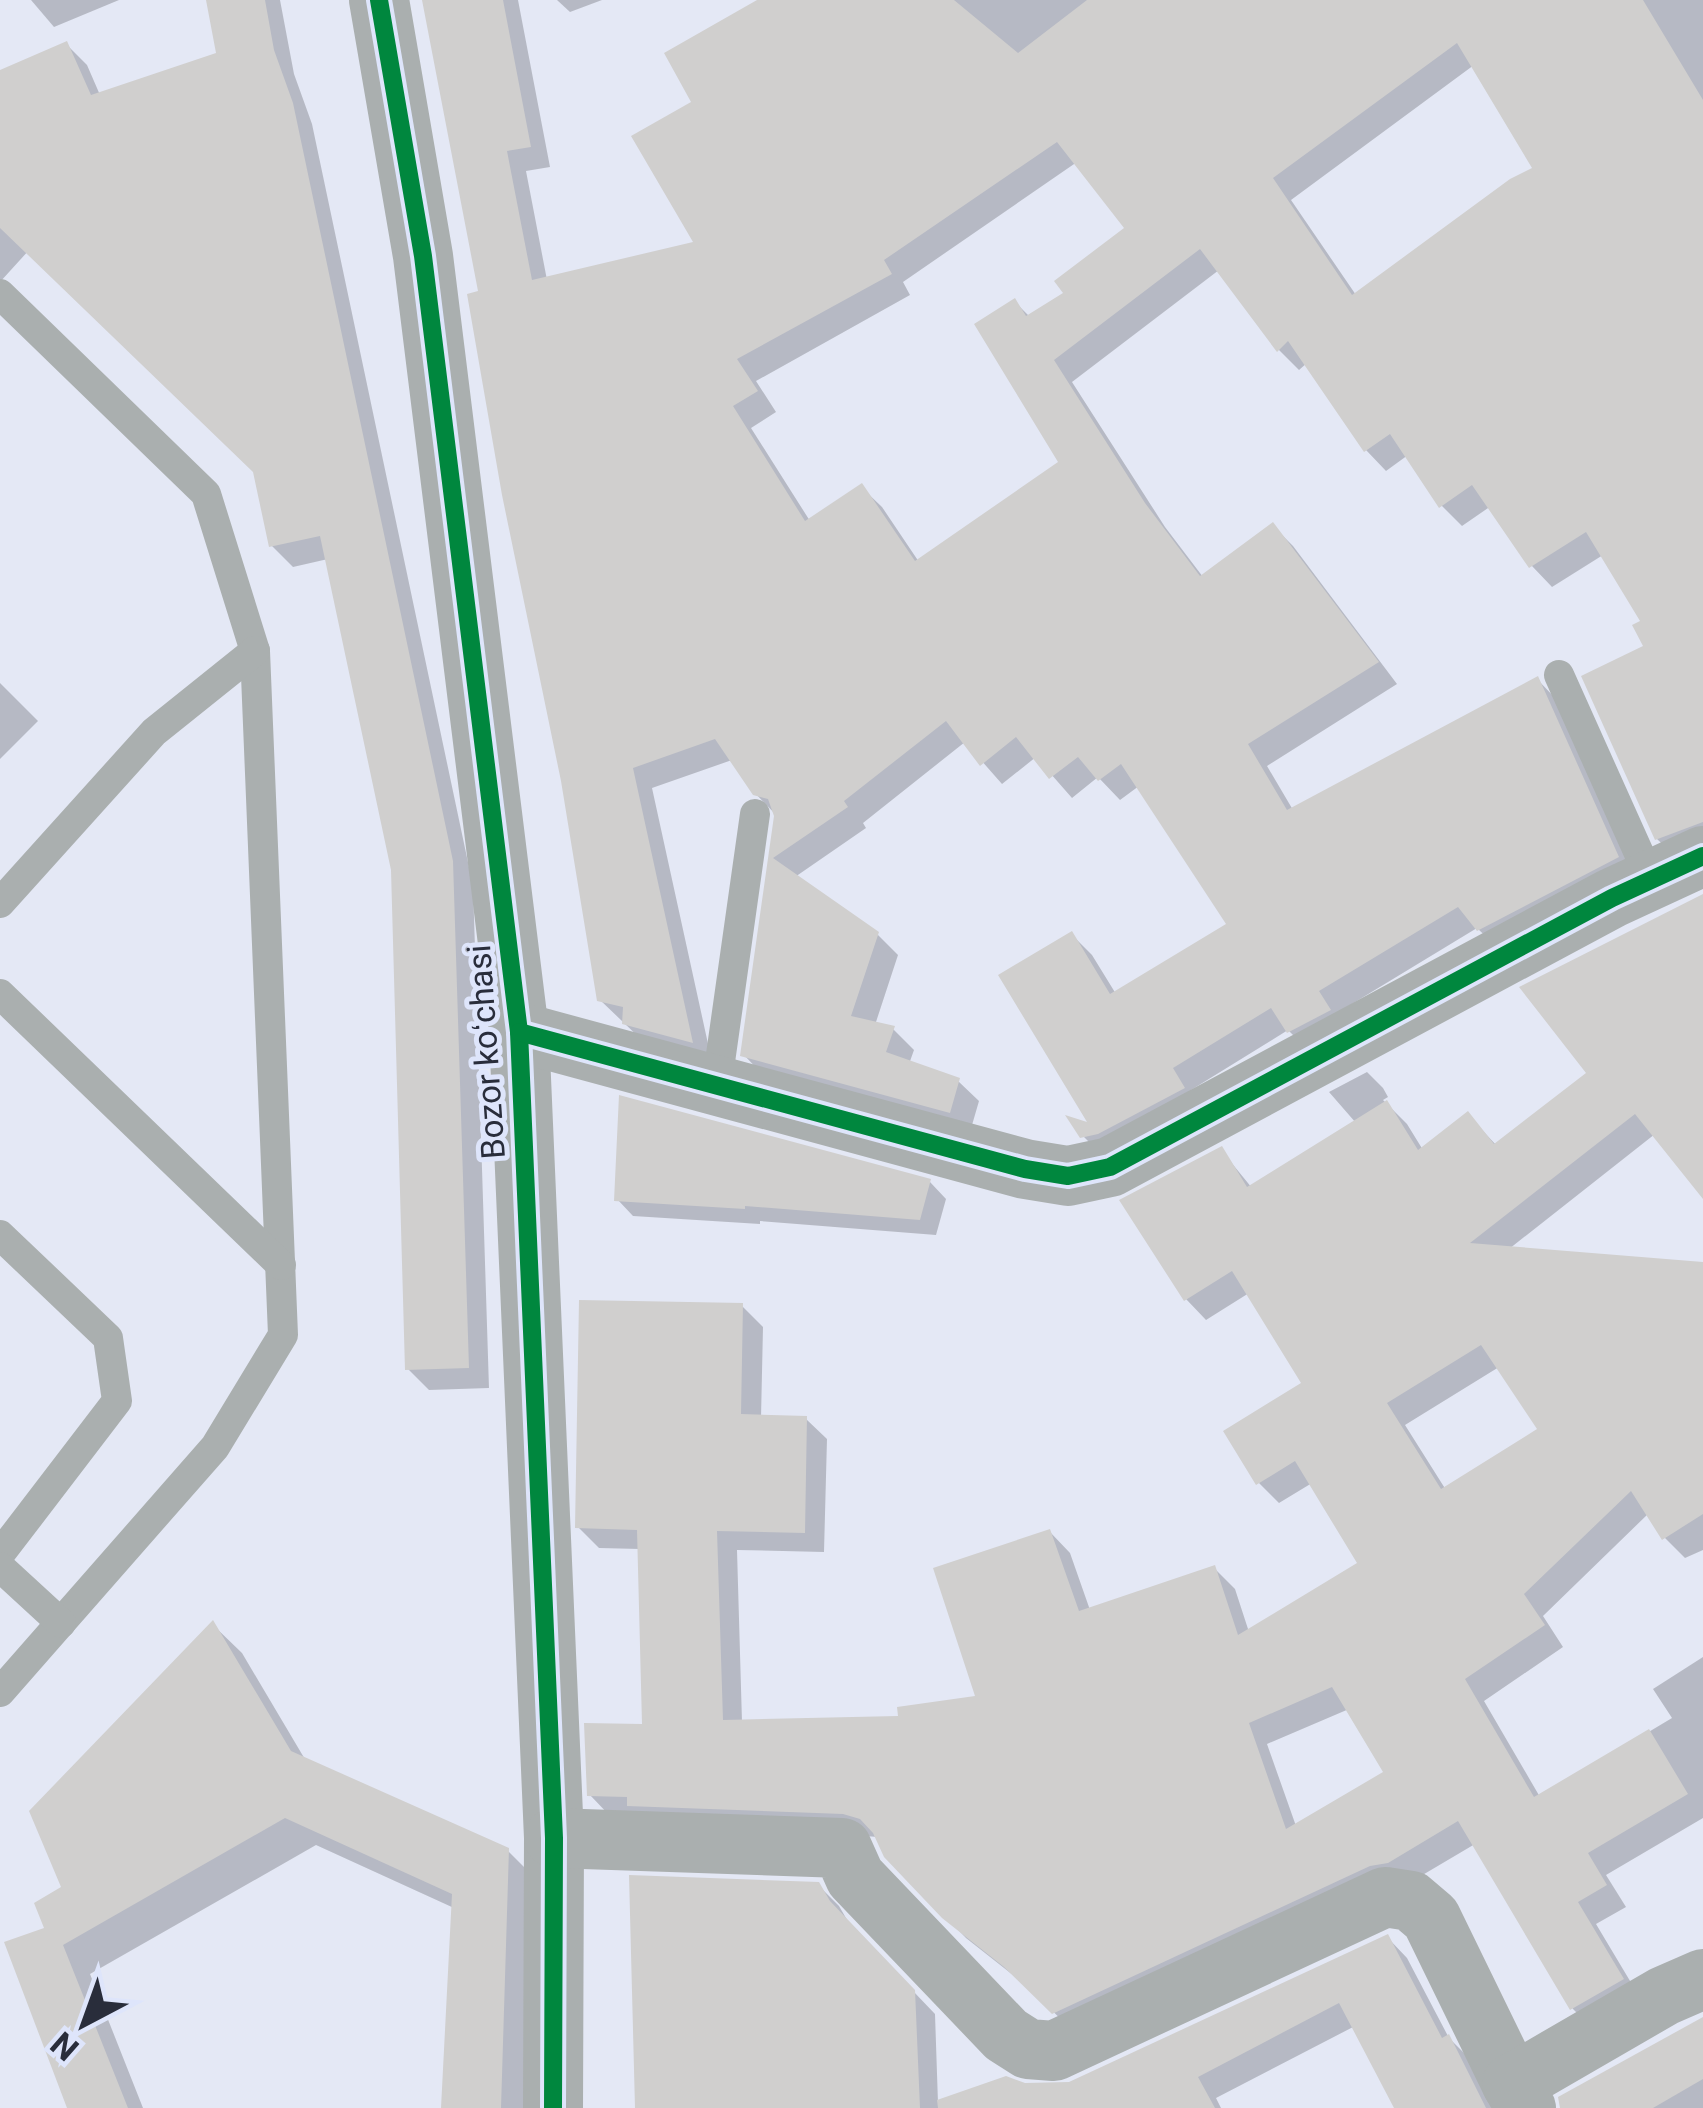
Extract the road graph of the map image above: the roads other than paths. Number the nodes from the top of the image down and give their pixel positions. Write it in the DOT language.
graph roads {
  1 [pos="379,0"];
  2 [pos="0,294"];
  3 [pos="255,651"];
  4 [pos="1559,675"];
  5 [pos="755,814"];
  6 [pos="1677,868"];
  7 [pos="0,903"];
  8 [pos="0,994"];
  9 [pos="519,1032"];
  10 [pos="717,1083"];
  11 [pos="0,1234"];
  12 [pos="281,1265"];
  13 [pos="0,1554"];
  14 [pos="0,1567"];
  15 [pos="61,1623"];
  16 [pos="0,1692"];
  17 [pos="554,1838"];
  18 [pos="1703,1979"];
  19 [pos="1519,2096"];
  20 [pos="553,2108"];
  1 -- 9 [label="street, Bozor koʻchasi"];
  2 -- 3 [label="lane"];
  3 -- 7 [label="lane"];
  3 -- 12 [label="lane"];
  4 -- 6 [label="lane"];
  5 -- 10 [label="lane"];
  6 -- 10 [label="street"];
  8 -- 12 [label="lane"];
  9 -- 10 [label="street"];
  9 -- 17 [label="street, Bozor koʻchasi"];
  11 -- 13 [label="lane"];
  12 -- 15 [label="lane"];
  14 -- 15 [label="lane"];
  15 -- 16 [label="lane"];
  17 -- 19 [label="street"];
  17 -- 20 [label="street, Bozor koʻchasi"];
  18 -- 19 [label="street"];
}
